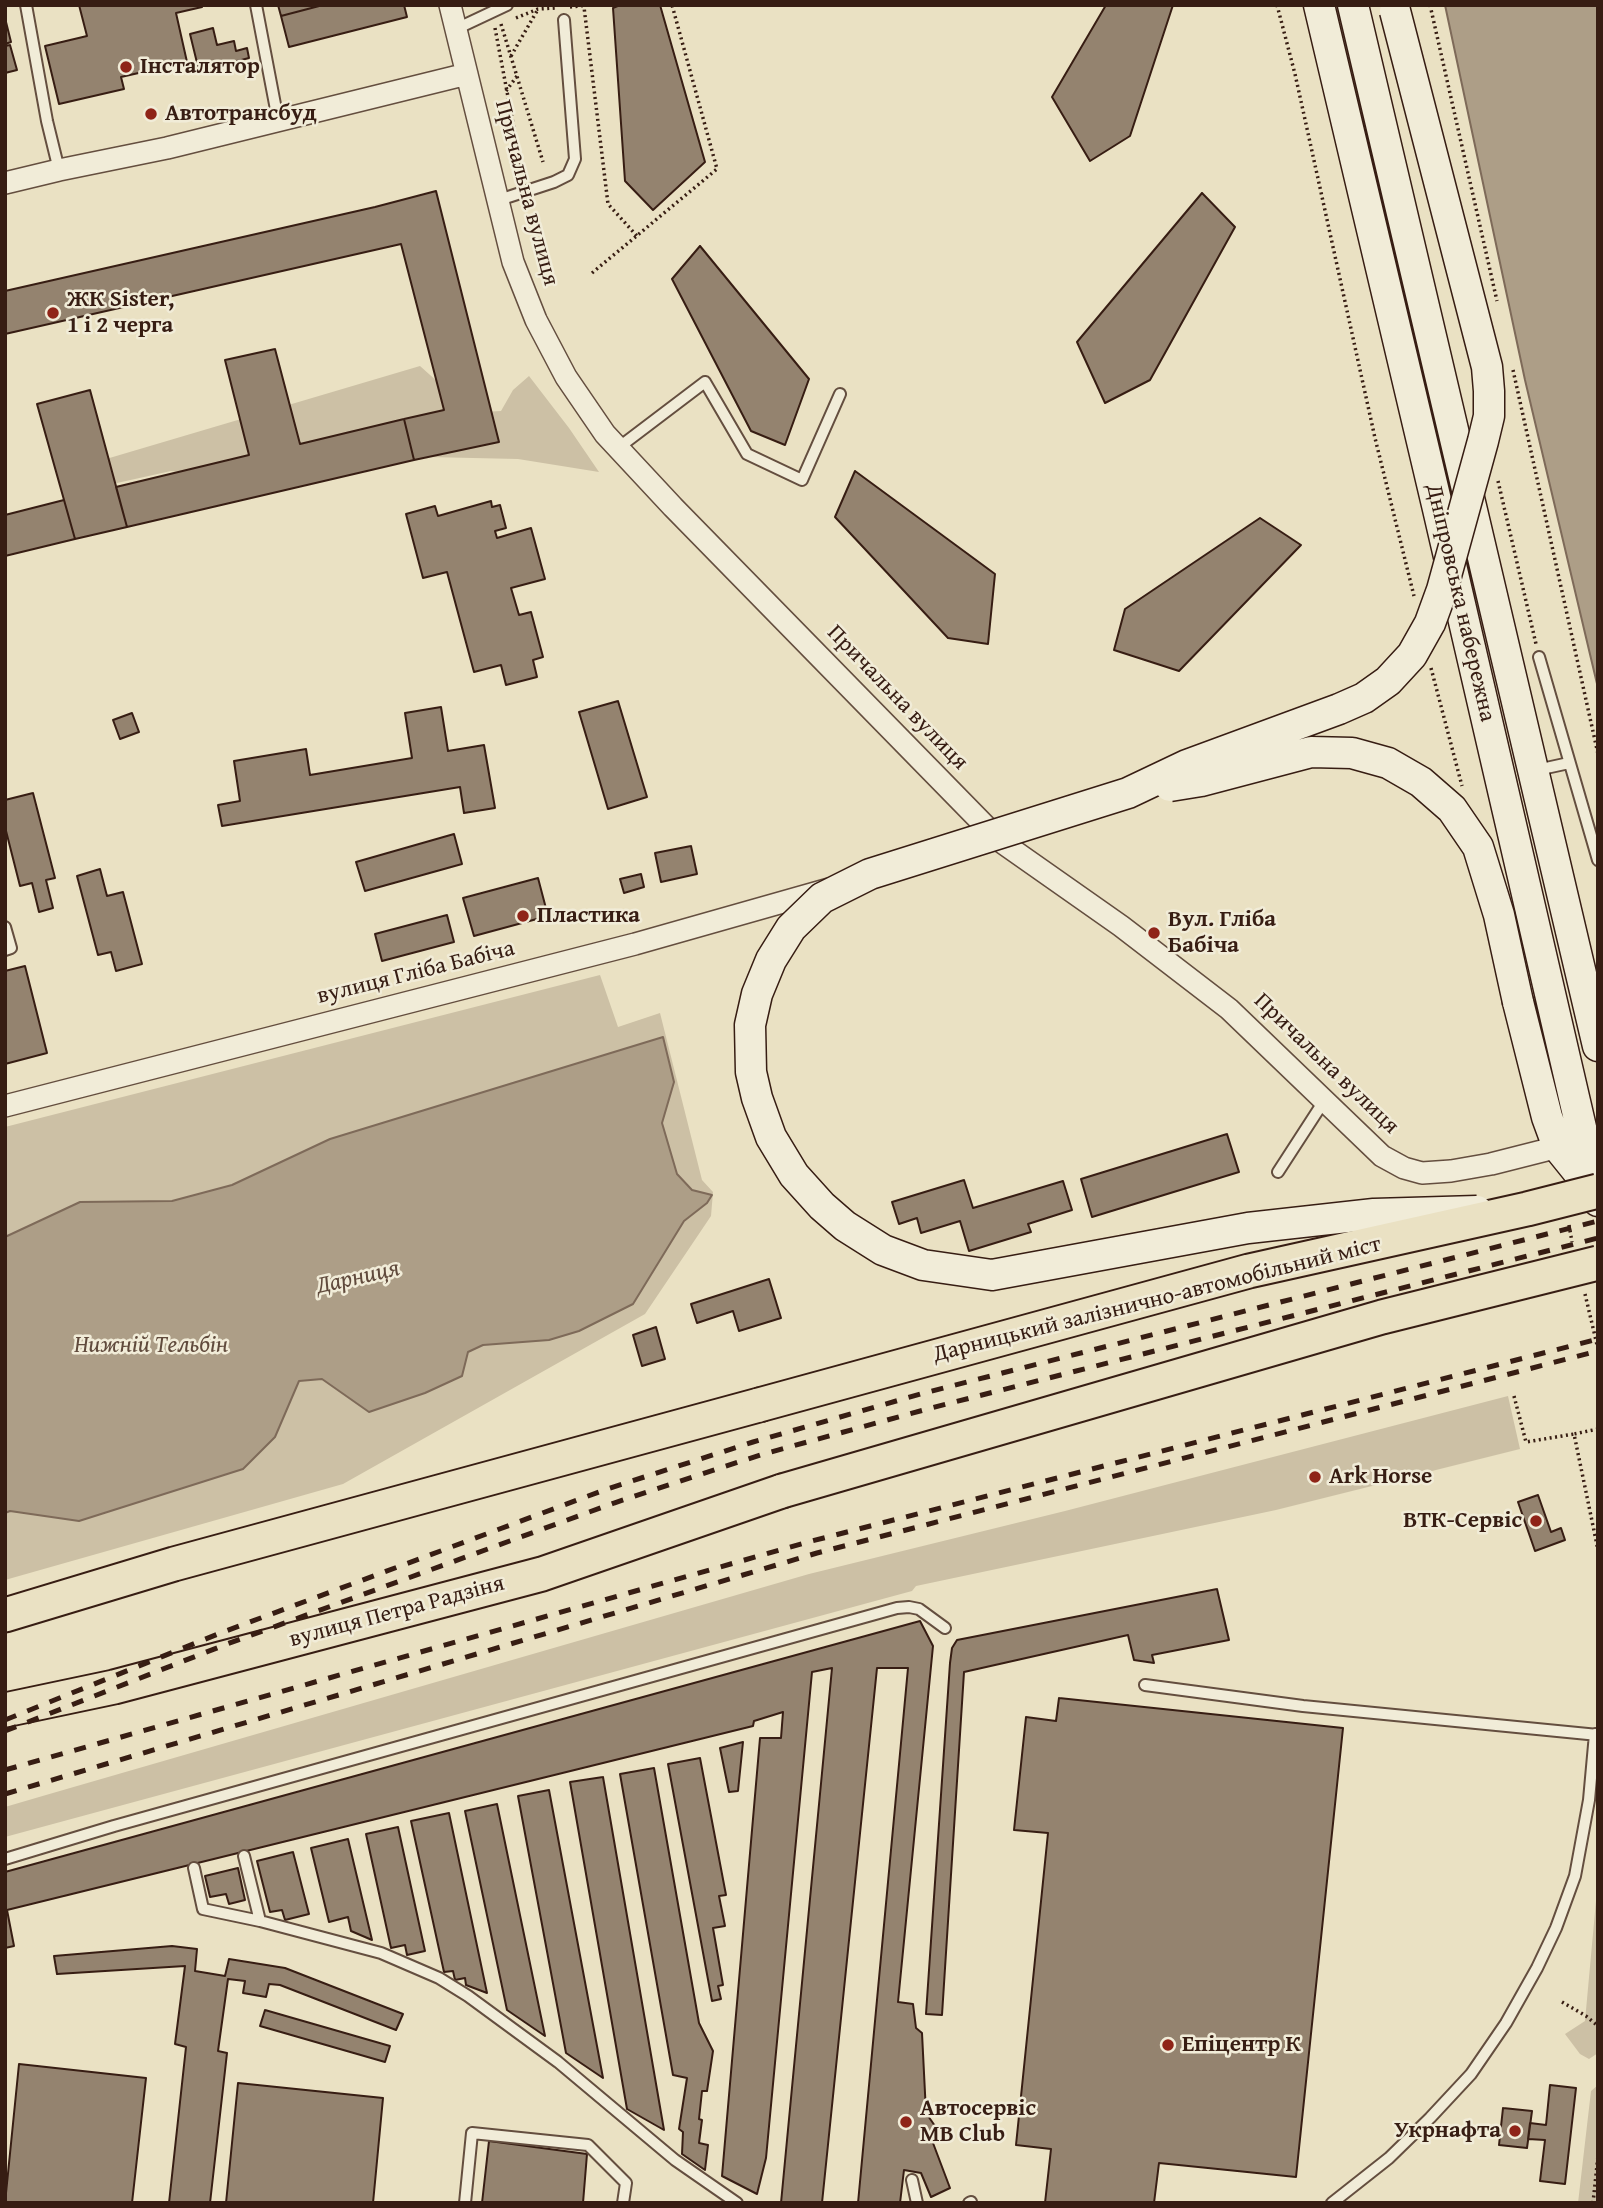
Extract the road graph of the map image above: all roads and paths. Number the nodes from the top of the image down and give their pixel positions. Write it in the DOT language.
graph roads {
  1 [pos="26,5"];
  2 [pos="256,5"];
  3 [pos="450,5"];
  4 [pos="507,5"];
  5 [pos="671,5"];
  6 [pos="1278,5"];
  7 [pos="1318,5"];
  8 [pos="1353,5"];
  9 [pos="585,6"];
  10 [pos="1394,8"];
  11 [pos="538,9"];
  12 [pos="491,13"];
  13 [pos="513,19"];
  14 [pos="564,20"];
  15 [pos="495,27"];
  16 [pos="456,29"];
  17 [pos="511,56"];
  18 [pos="467,74"];
  19 [pos="517,76"];
  20 [pos="506,90"];
  21 [pos="278,120"];
  22 [pos="543,162"];
  23 [pos="60,170"];
  24 [pos="522,171"];
  25 [pos="5,184"];
  26 [pos="499,200"];
  27 [pos="637,236"];
  28 [pos="592,274"];
  29 [pos="840,394"];
  30 [pos="618,448"];
  31 [pos="1495,469"];
  32 [pos="1416,607"];
  33 [pos="1539,657"];
  34 [pos="1429,658"];
  35 [pos="1569,763"];
  36 [pos="1534,771"];
  37 [pos="1464,792"];
  38 [pos="1128,793"];
  39 [pos="1000,841"];
  40 [pos="1598,860"];
  41 [pos="5,927"];
  42 [pos="5,950"];
  43 [pos="1598,1046"];
  44 [pos="1324,1101"];
  45 [pos="5,1106"];
  46 [pos="1558,1147"];
  47 [pos="1278,1172"];
  48 [pos="1597,1193"];
  49 [pos="1527,1209"];
  50 [pos="1598,1263"];
  51 [pos="1514,1396"];
  52 [pos="1598,1429"];
  53 [pos="1574,1434"];
  54 [pos="1598,1550"];
  55 [pos="5,1615"];
  56 [pos="945,1628"];
  57 [pos="1145,1685"];
  58 [pos="5,1710"];
  59 [pos="1597,1734"];
  60 [pos="244,1856"];
  61 [pos="5,1859"];
  62 [pos="194,1868"];
  63 [pos="260,1921"];
  64 [pos="1562,2002"];
  65 [pos="1598,2026"];
  66 [pos="1598,2156"];
  67 [pos="912,2180"];
  68 [pos="465,2203"];
  69 [pos="623,2203"];
  70 [pos="737,2203"];
  71 [pos="917,2203"];
  72 [pos="1332,2203"];
  73 [pos="1593,2203"];
  1 -- 23 [label="lane"];
  2 -- 21 [label="lane"];
  3 -- 16 [label="street, Причальна вулиця"];
  4 -- 12 [label="lane"];
  5 -- 27 [label="path"];
  6 -- 32 [label="path"];
  7 -- 48 [label="main road, Дніпровська набережна"];
  8 -- 36 [label="main road, Дніпровська набережна"];
  9 -- 11 [label="path"];
  9 -- 27 [label="path"];
  10 -- 38 [label="main road, bridge"];
  11 -- 13 [label="path"];
  11 -- 17 [label="path"];
  12 -- 15 [label="path"];
  12 -- 16 [label="lane"];
  14 -- 26 [label="lane"];
  15 -- 17 [label="path"];
  15 -- 20 [label="path"];
  16 -- 18 [label="street, Причальна вулиця"];
  17 -- 19 [label="path"];
  18 -- 21 [label="street"];
  18 -- 26 [label="street, Причальна вулиця"];
  19 -- 20 [label="path"];
  19 -- 22 [label="path"];
  20 -- 24 [label="path"];
  21 -- 23 [label="street"];
  23 -- 25 [label="street"];
  26 -- 30 [label="street, Причальна вулиця"];
  27 -- 28 [label="path"];
  29 -- 30 [label="lane"];
  30 -- 39 [label="street, Причальна вулиця"];
  31 -- 33 [label="path"];
  33 -- 35 [label="lane"];
  34 -- 37 [label="path"];
  35 -- 36 [label="lane"];
  35 -- 40 [label="lane"];
  36 -- 43 [label="main road, Дніпровська набережна"];
  38 -- 46 [label="main road, bridge"];
  38 -- 49 [label="main road, bridge"];
  39 -- 44 [label="street, Причальна вулиця"];
  39 -- 45 [label="street, вулиця Гліба Бабіча"];
  41 -- 42 [label="lane"];
  44 -- 46 [label="street, Причальна вулиця"];
  44 -- 47 [label="lane"];
  46 -- 48 [label="main road"];
  48 -- 49 [label="main road, Дарницький залізнично-автомобільний міст, bridge"];
  49 -- 55 [label="main road, Дарницький залізнично-автомобільний міст, bridge"];
  50 -- 58 [label="main road, вулиця Петра Радзіня, bridge"];
  51 -- 53 [label="path"];
  52 -- 53 [label="path"];
  53 -- 54 [label="path"];
  56 -- 61 [label="lane"];
  57 -- 59 [label="lane"];
  59 -- 72 [label="lane"];
  60 -- 63 [label="lane"];
  62 -- 63 [label="lane"];
  63 -- 70 [label="lane"];
  64 -- 65 [label="path"];
  66 -- 73 [label="path"];
  67 -- 71 [label="lane"];
  68 -- 69 [label="lane"];
}
